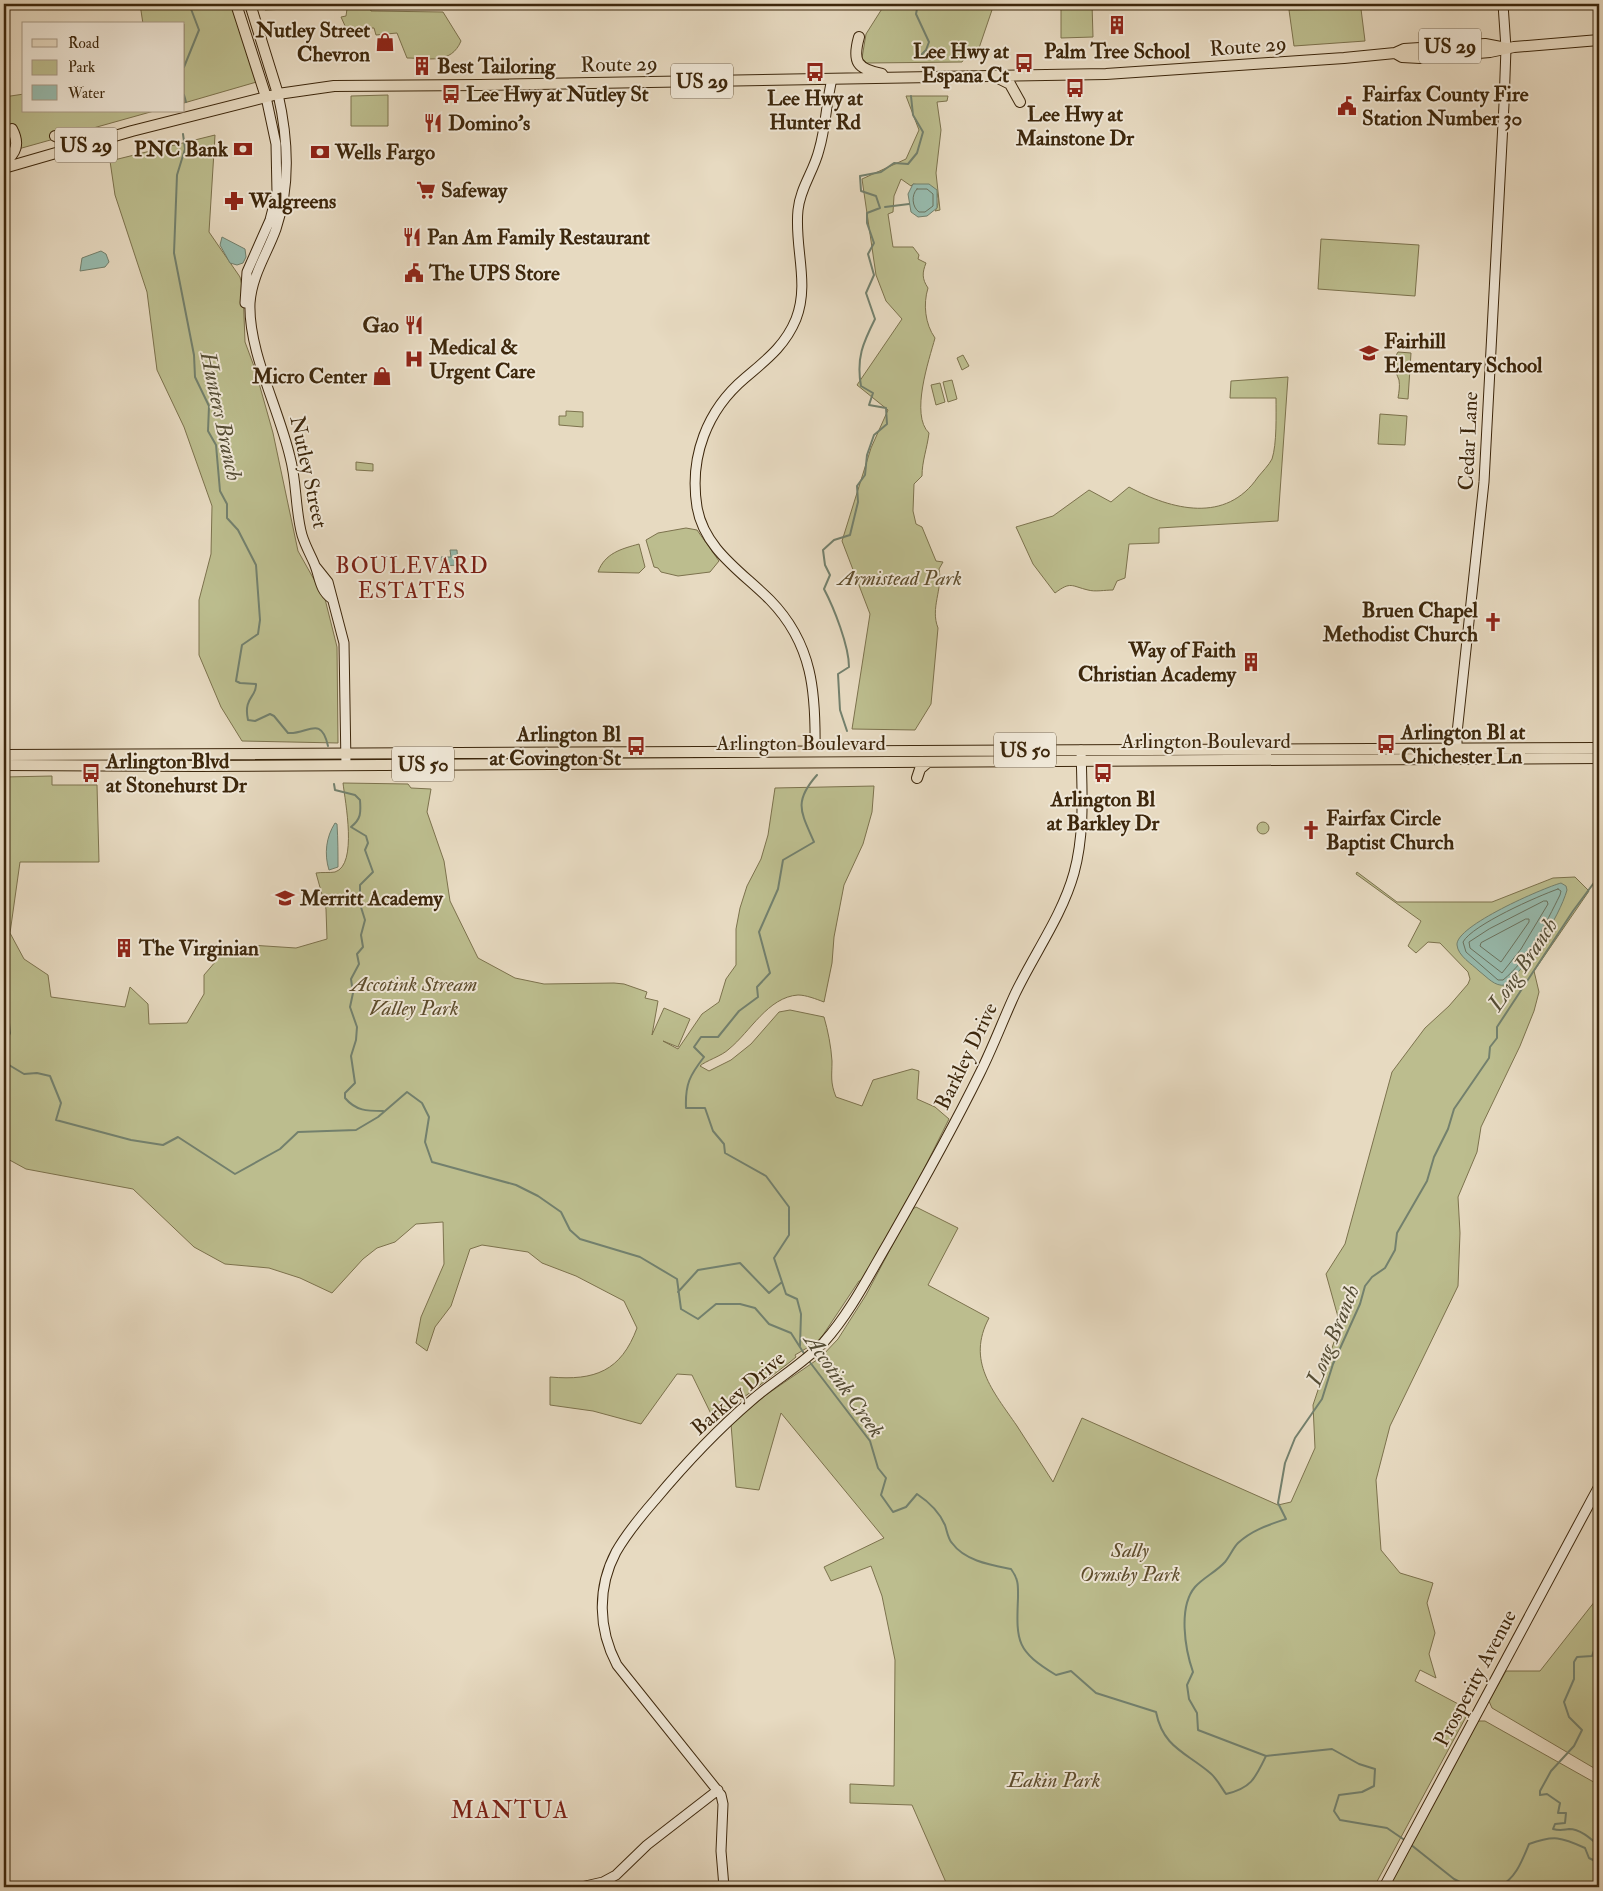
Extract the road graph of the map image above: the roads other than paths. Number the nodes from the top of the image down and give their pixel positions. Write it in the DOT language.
graph roads {
  1 [pos="236,4"];
  2 [pos="250,4"];
  3 [pos="1503,4"];
  4 [pos="859,37"];
  5 [pos="1599,40"];
  6 [pos="1506,48"];
  7 [pos="1040,75"];
  8 [pos="992,76"];
  9 [pos="897,78"];
  10 [pos="832,79"];
  11 [pos="278,94"];
  12 [pos="266,97"];
  13 [pos="12,129"];
  14 [pos="55,136"];
  15 [pos="112,137"];
  16 [pos="4,163"];
  17 [pos="4,168"];
  18 [pos="258,358"];
  19 [pos="1599,748"];
  20 [pos="1081,750"];
  21 [pos="815,751"];
  22 [pos="346,753"];
  23 [pos="4,754"];
  24 [pos="1457,754"];
  25 [pos="1599,758"];
  26 [pos="1081,761"];
  27 [pos="928,762"];
  28 [pos="4,765"];
  29 [pos="346,765"];
  30 [pos="917,778"];
  31 [pos="1599,1486"];
  32 [pos="718,1790"];
  33 [pos="581,1887"];
  34 [pos="724,1887"];
  35 [pos="1384,1887"];
  1 -- 12 [label="main road, Nutley Street"];
  2 -- 11 [label="main road, Nutley Street"];
  3 -- 6 [label="street, Cedar Lane"];
  4 -- 9 [label="main road"];
  5 -- 6 [label="main road, Route 29 / US 29"];
  6 -- 7 [label="main road, Route 29 / US 29"];
  6 -- 24 [label="street, Cedar Lane"];
  7 -- 8 [label="main road, Route 29 / US 29"];
  7 -- 8 [label="main road"];
  8 -- 9 [label="main road, Route 29 / US 29"];
  9 -- 10 [label="main road, Route 29 / US 29"];
  10 -- 11 [label="main road, Route 29 / US 29"];
  10 -- 21 [label="street"];
  11 -- 12 [label="main road, Route 29 / US 29"];
  11 -- 18 [label="street, Nutley Street"];
  12 -- 15 [label="main road, Route 29 / US 29"];
  12 -- 18 [label="street, Nutley Street"];
  13 -- 16 [label="main road"];
  14 -- 15 [label="main road"];
  15 -- 17 [label="main road, Route 29 / US 29"];
  18 -- 22 [label="street, Nutley Street"];
  19 -- 24 [label="main road, Arlington Boulevard / US 50"];
  20 -- 21 [label="main road, Arlington Boulevard / US 50"];
  20 -- 24 [label="main road, Arlington Boulevard / US 50"];
  20 -- 26 [label="street, Barkley Drive"];
  21 -- 22 [label="main road, Arlington Boulevard / US 50"];
  22 -- 23 [label="main road, Arlington Boulevard / US 50"];
  22 -- 29 [label="street, Nutley Street"];
  24 -- 25 [label="main road, Arlington Boulevard / US 50"];
  24 -- 26 [label="main road, Arlington Boulevard / US 50"];
  26 -- 27 [label="main road, Arlington Boulevard / US 50"];
  26 -- 32 [label="street, Barkley Drive"];
  27 -- 29 [label="main road, Arlington Boulevard / US 50"];
  27 -- 30 [label="main road"];
  28 -- 29 [label="main road, Arlington Boulevard / US 50"];
  31 -- 35 [label="street, Prosperity Avenue"];
  32 -- 33 [label="street"];
  32 -- 34 [label="street, Barkley Drive"];
}
